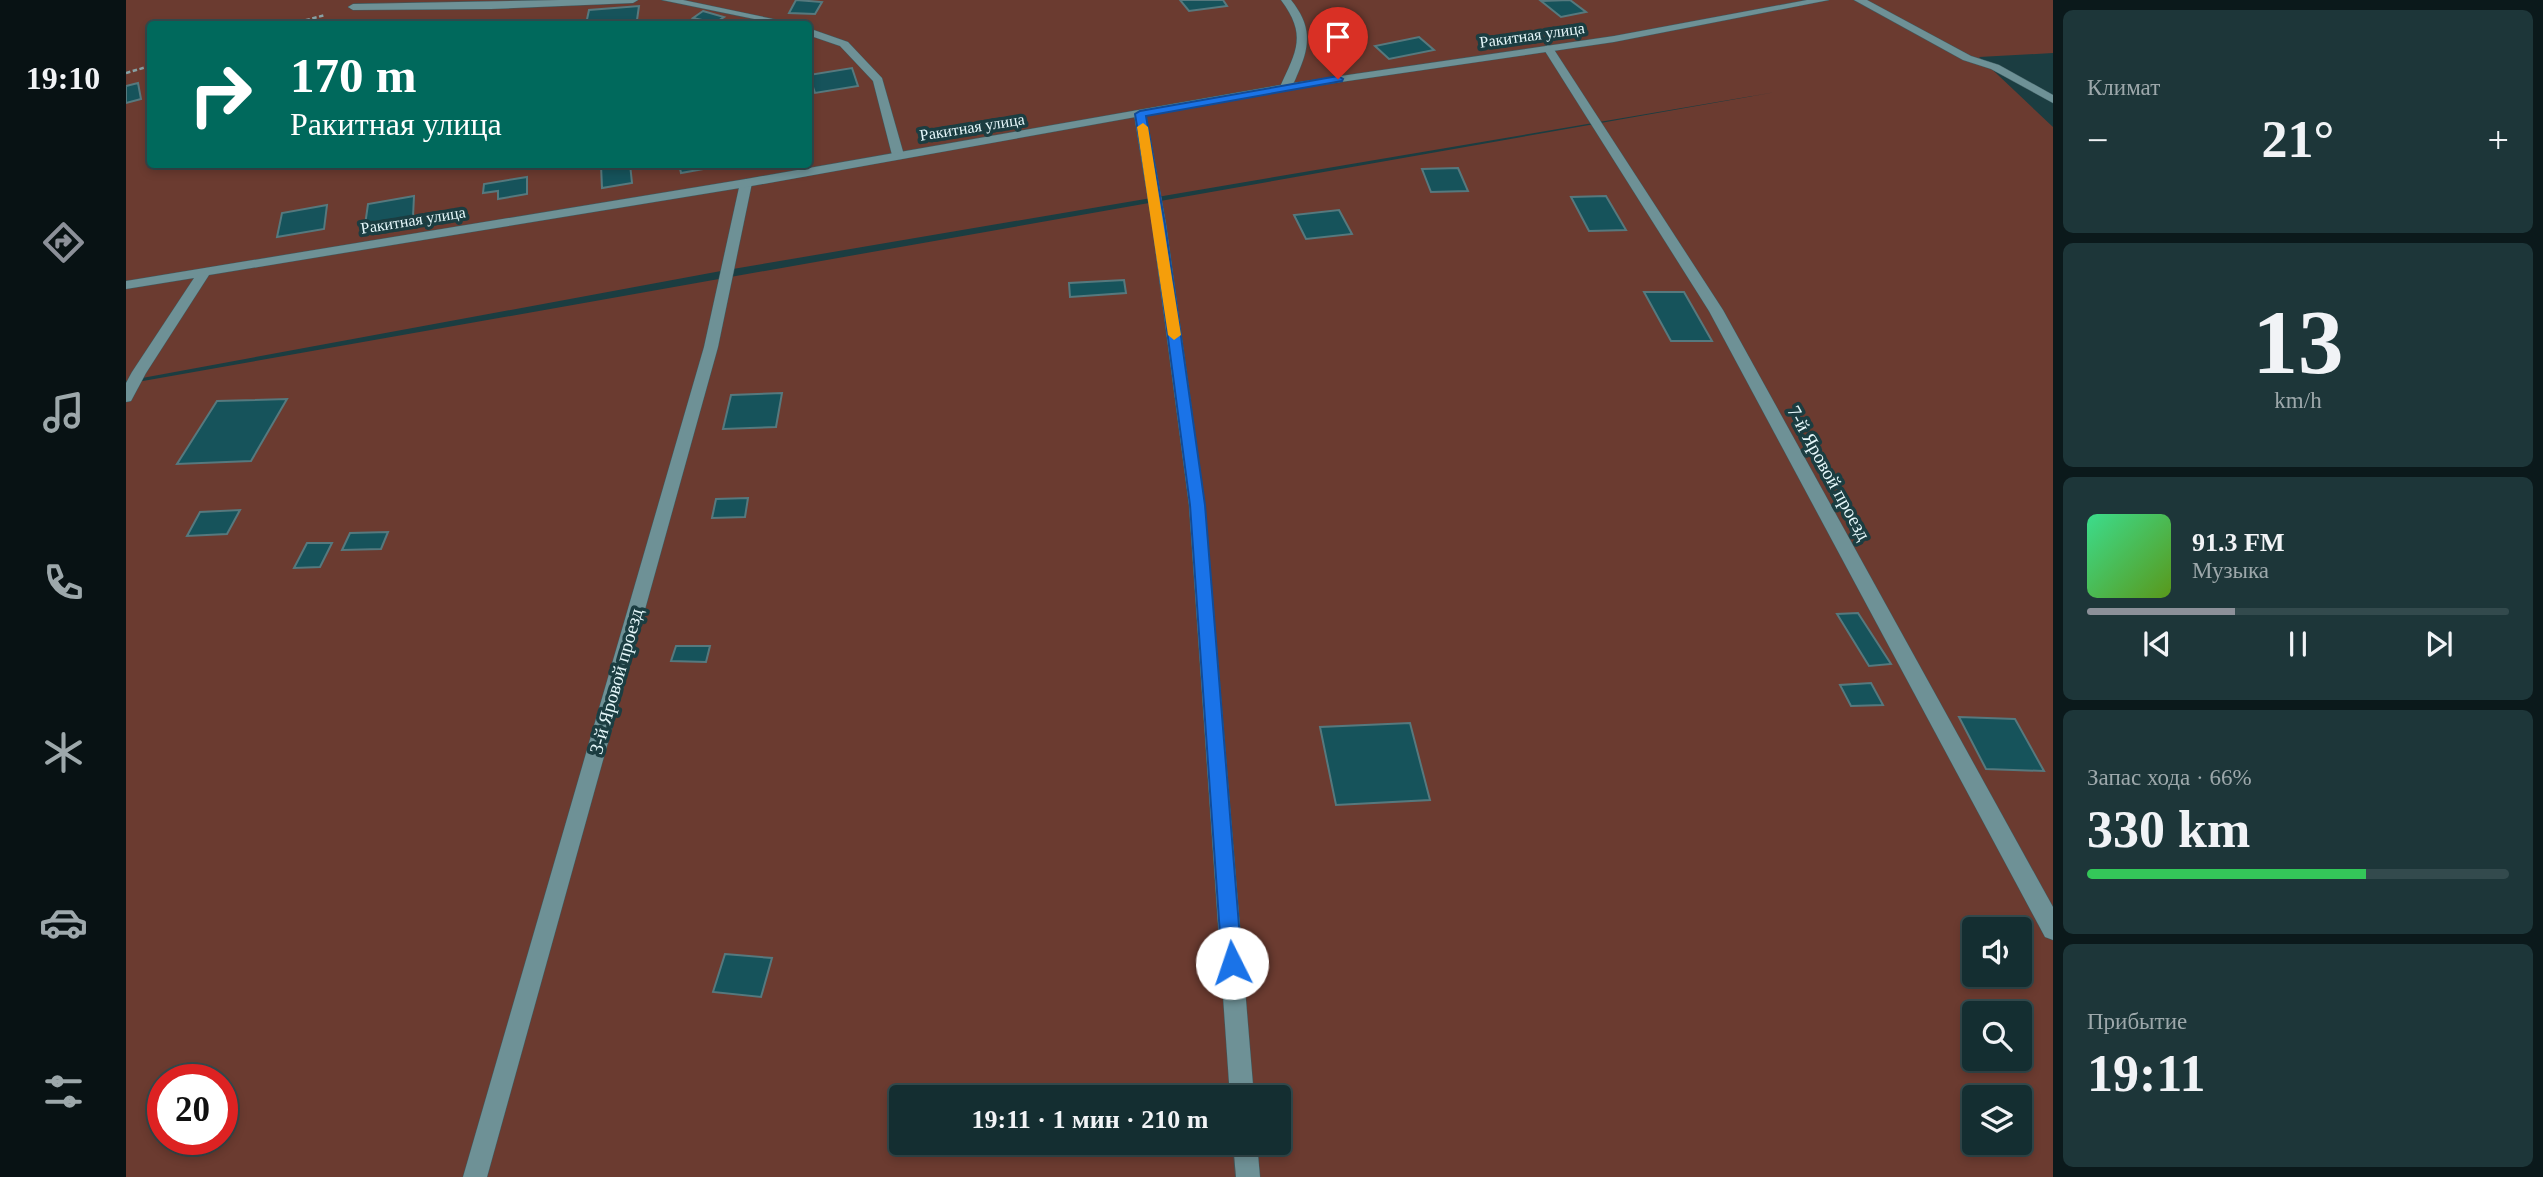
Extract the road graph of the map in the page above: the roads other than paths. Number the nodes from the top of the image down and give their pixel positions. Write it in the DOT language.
graph roads {
  1 [pos="633,0"];
  2 [pos="667,0"];
  3 [pos="1286,0"];
  4 [pos="1824,0"];
  5 [pos="1859,0"];
  6 [pos="353,7"];
  7 [pos="776,21"];
  8 [pos="812,32"];
  9 [pos="1548,48"];
  10 [pos="1286,87"];
  11 [pos="2053,100"];
  12 [pos="1140,114"];
  13 [pos="898,155"];
  14 [pos="746,183"];
  15 [pos="204,272"];
  16 [pos="126,285"];
  17 [pos="126,397"];
  18 [pos="2053,929"];
  19 [pos="1241,1085"];
  20 [pos="1246,1155"];
  21 [pos="475,1177"];
  22 [pos="1248,1177"];
  1 -- 6 [label="street"];
  2 -- 7 [label="street"];
  3 -- 10 [label="street"];
  4 -- 9 [label="street, Ракитная улица"];
  5 -- 11 [label="street"];
  8 -- 13 [label="street"];
  9 -- 10 [label="street, Ракитная улица"];
  9 -- 18 [label="street, 7-й Яровой проезд"];
  10 -- 12 [label="street, Ракитная улица"];
  12 -- 13 [label="street, Ракитная улица"];
  12 -- 19 [label="street"];
  13 -- 14 [label="street, Ракитная улица"];
  14 -- 15 [label="street, Ракитная улица"];
  14 -- 21 [label="street, 3-й Яровой проезд"];
  15 -- 16 [label="street, Ракитная улица"];
  15 -- 17 [label="street"];
  20 -- 22 [label="street"];
}
